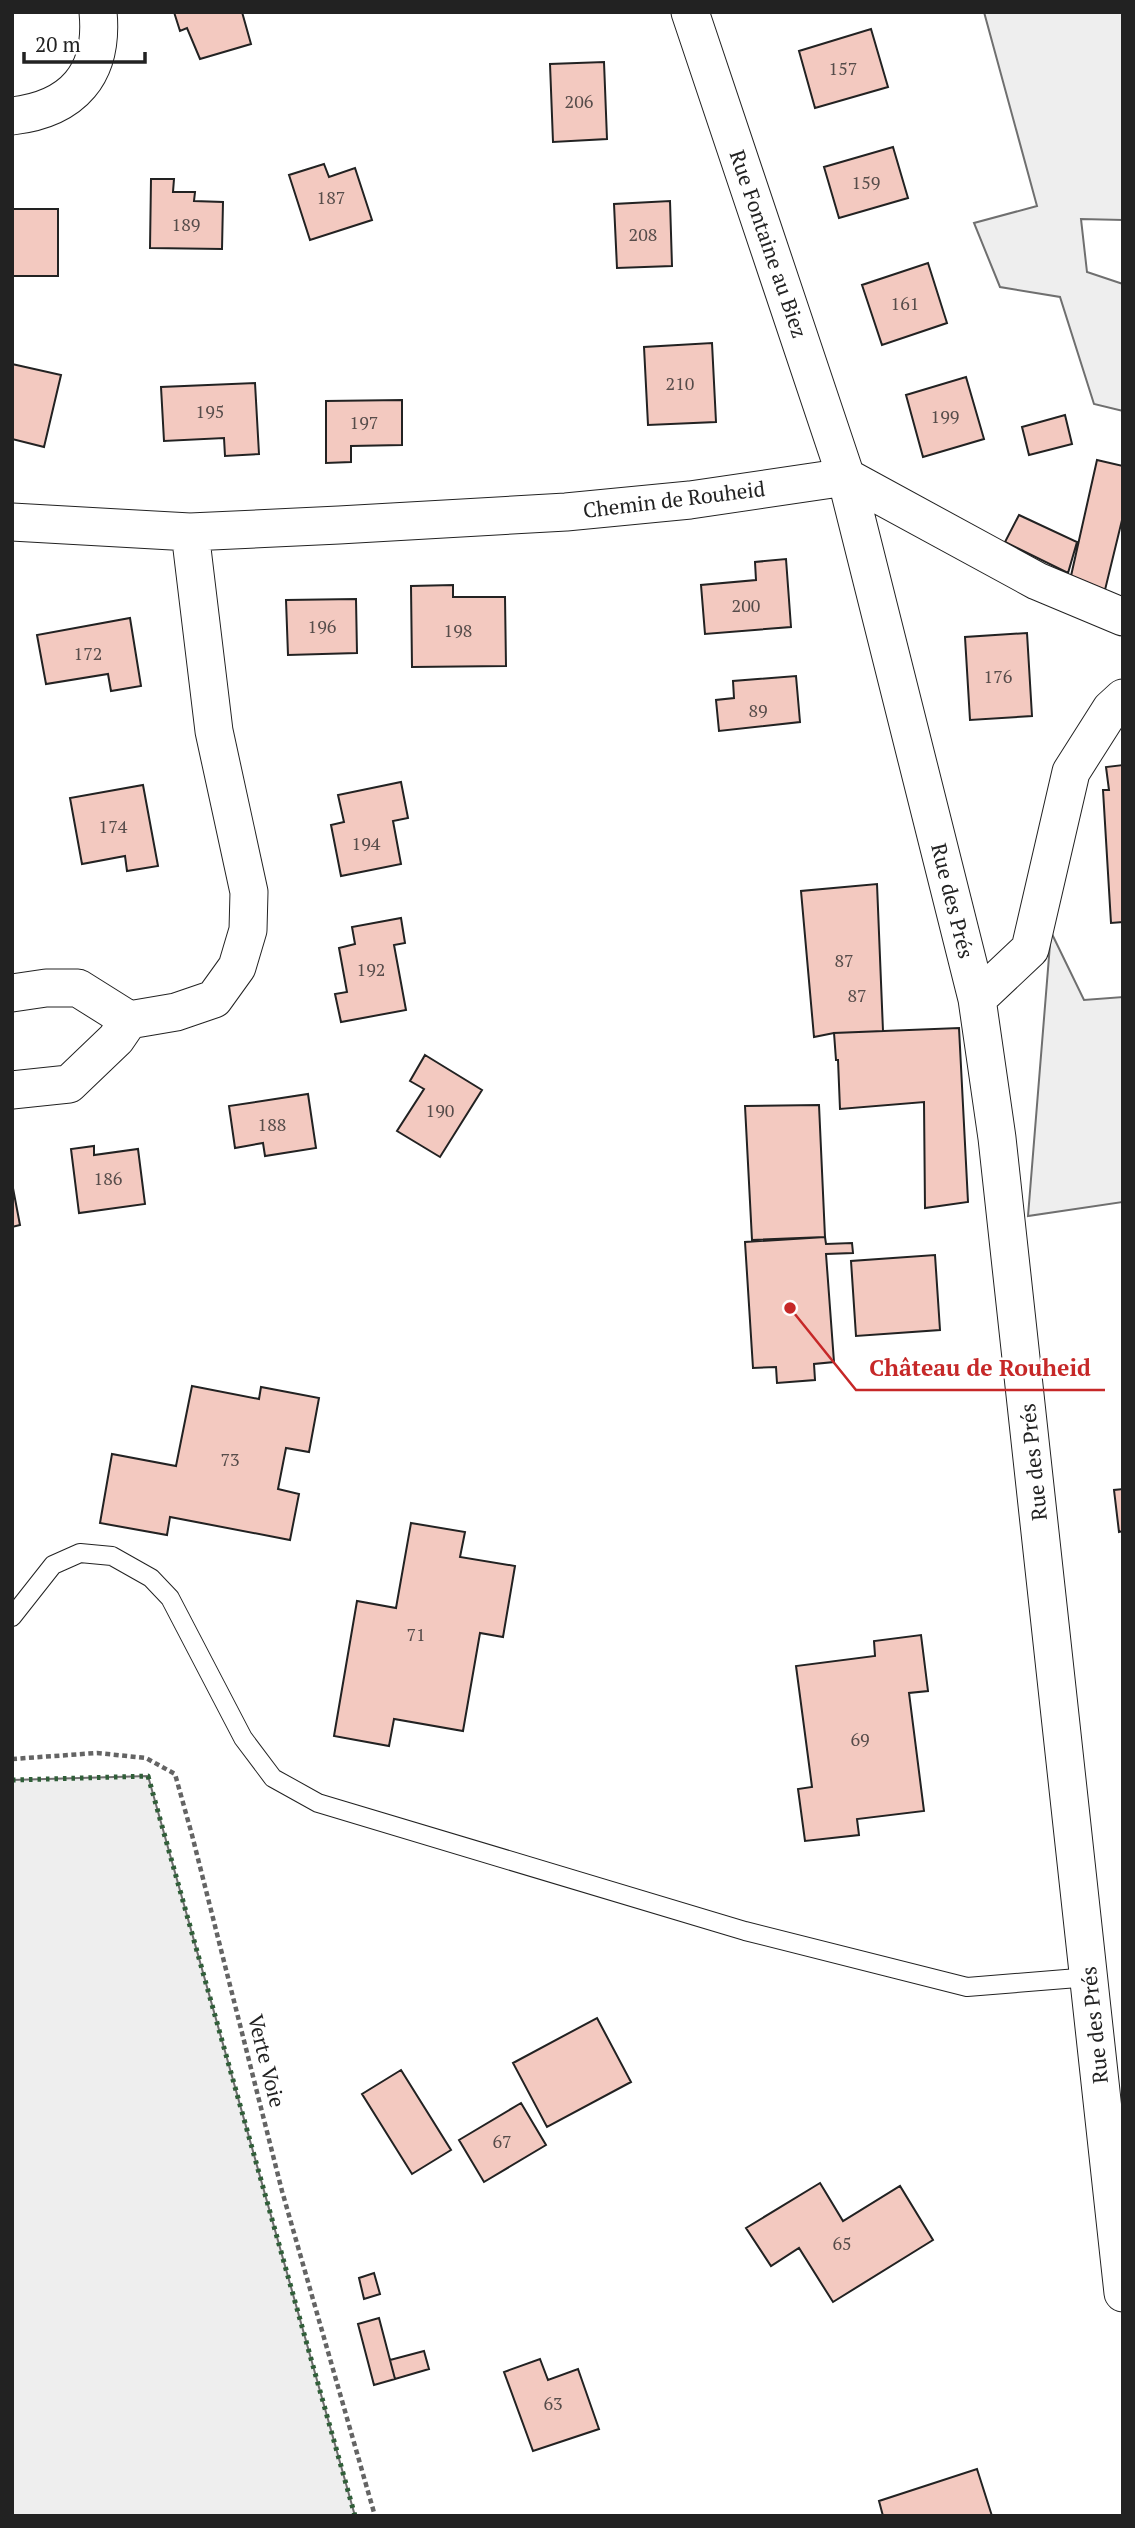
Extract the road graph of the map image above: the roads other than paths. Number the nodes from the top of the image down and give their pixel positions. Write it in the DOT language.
graph roads {
  1 [pos="98,12"];
  2 [pos="690,12"];
  3 [pos="12,116"];
  4 [pos="846,477"];
  5 [pos="12,522"];
  6 [pos="191,532"];
  7 [pos="1123,617"];
  8 [pos="1123,698"];
  9 [pos="12,992"];
  10 [pos="977,999"];
  11 [pos="129,1020"];
  12 [pos="12,1090"];
  13 [pos="12,1616"];
  14 [pos="1090,1977"];
  15 [pos="1117,2184"];
  16 [pos="1123,2293"];
  1 -- 3 [label="street"];
  2 -- 4 [label="street, Rue Fontaine au Biez"];
  4 -- 6 [label="street, Chemin de Rouheid"];
  4 -- 7 [label="street"];
  4 -- 10 [label="street, Rue des Prés"];
  5 -- 6 [label="street, Chemin de Rouheid"];
  6 -- 11 [label="street"];
  8 -- 10 [label="street"];
  9 -- 11 [label="street"];
  10 -- 14 [label="street, Rue des Prés"];
  11 -- 12 [label="street"];
  13 -- 14 [label="lane"];
  14 -- 15 [label="street, Rue des Prés"];
  15 -- 16 [label="street, Rue des Prés"];
}
